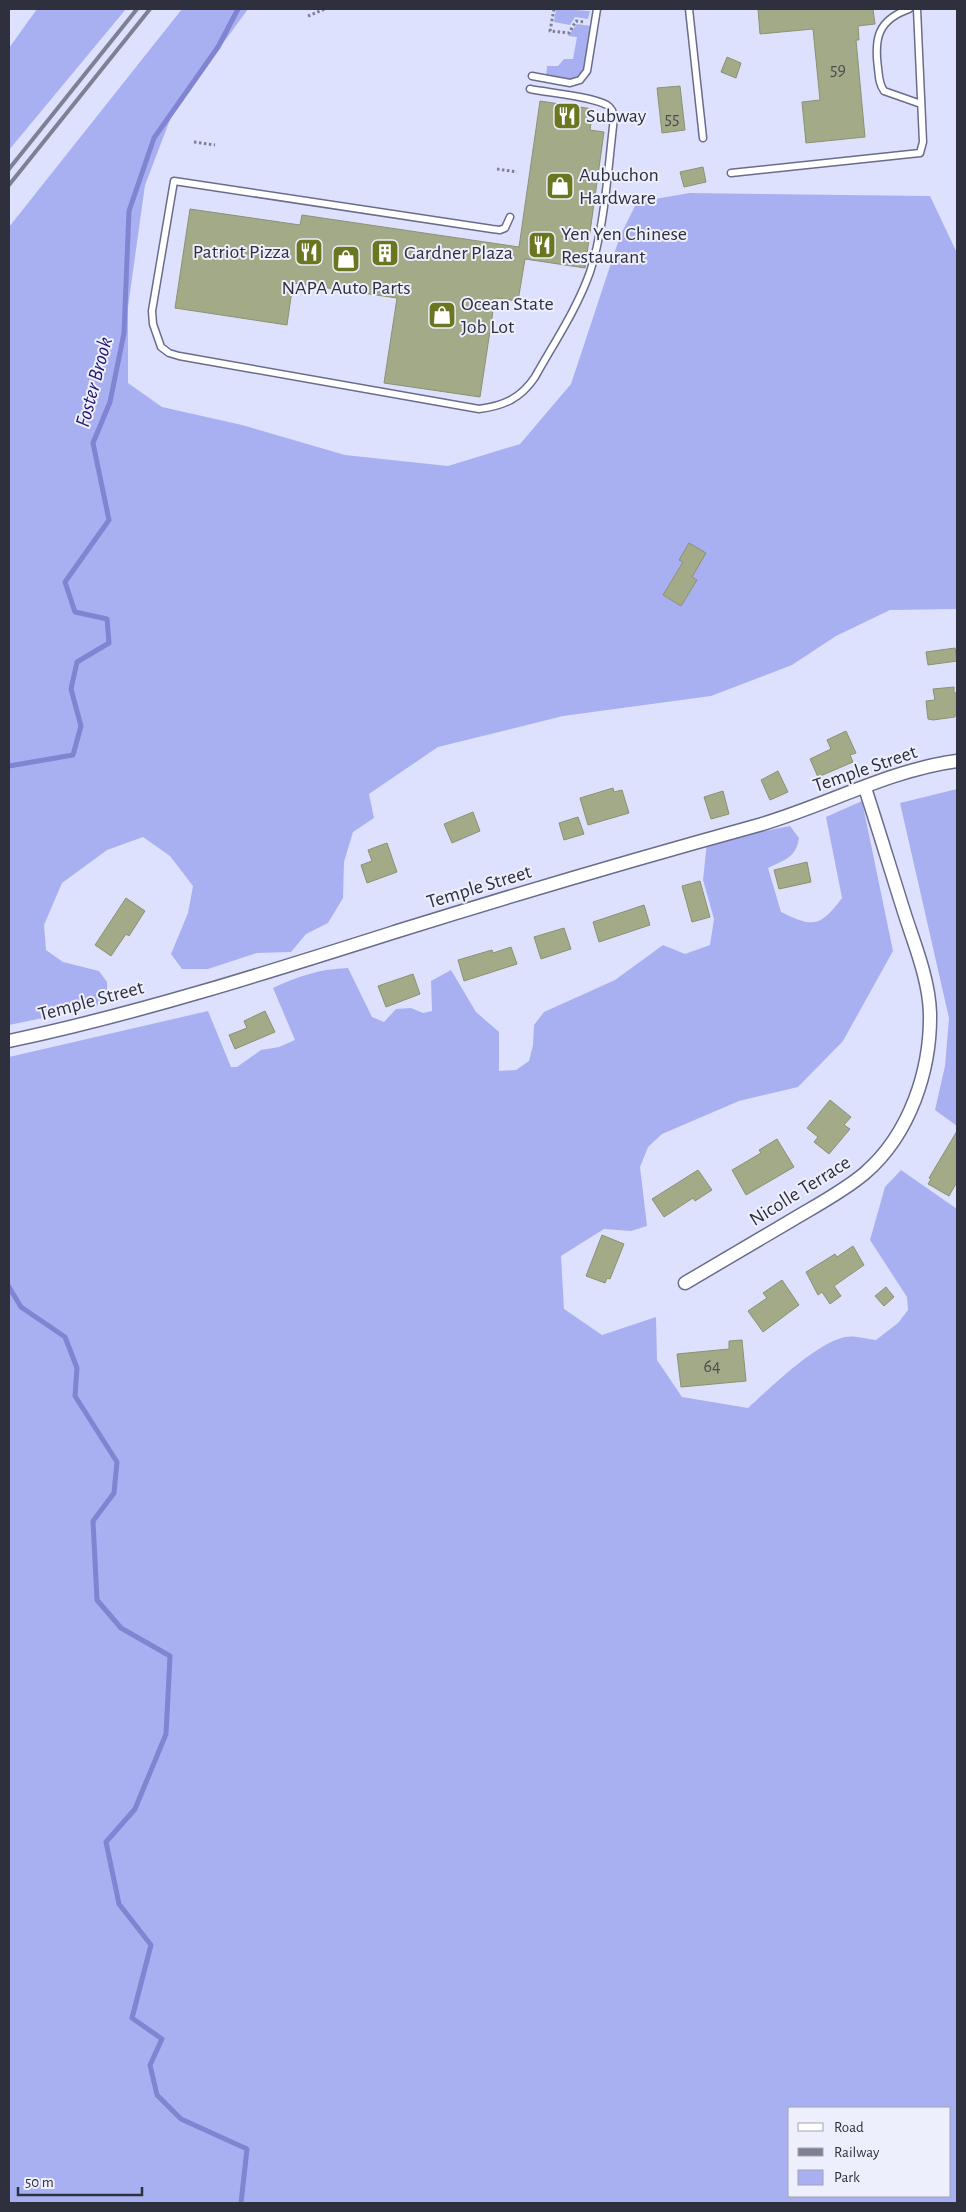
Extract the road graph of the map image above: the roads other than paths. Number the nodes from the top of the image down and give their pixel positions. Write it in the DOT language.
graph roads {
  1 [pos="597,9"];
  2 [pos="689,9"];
  3 [pos="910,9"];
  4 [pos="917,9"];
  5 [pos="532,76"];
  6 [pos="530,89"];
  7 [pos="920,104"];
  8 [pos="703,138"];
  9 [pos="731,173"];
  10 [pos="510,217"];
  11 [pos="957,761"];
  12 [pos="865,788"];
  13 [pos="9,1042"];
  14 [pos="685,1283"];
  1 -- 5 [label="lane"];
  2 -- 8 [label="lane"];
  3 -- 7 [label="lane"];
  4 -- 7 [label="lane"];
  6 -- 10 [label="lane"];
  7 -- 9 [label="lane"];
  11 -- 12 [label="street, Temple Street"];
  12 -- 13 [label="street, Temple Street"];
  12 -- 14 [label="street, Nicolle Terrace"];
}
